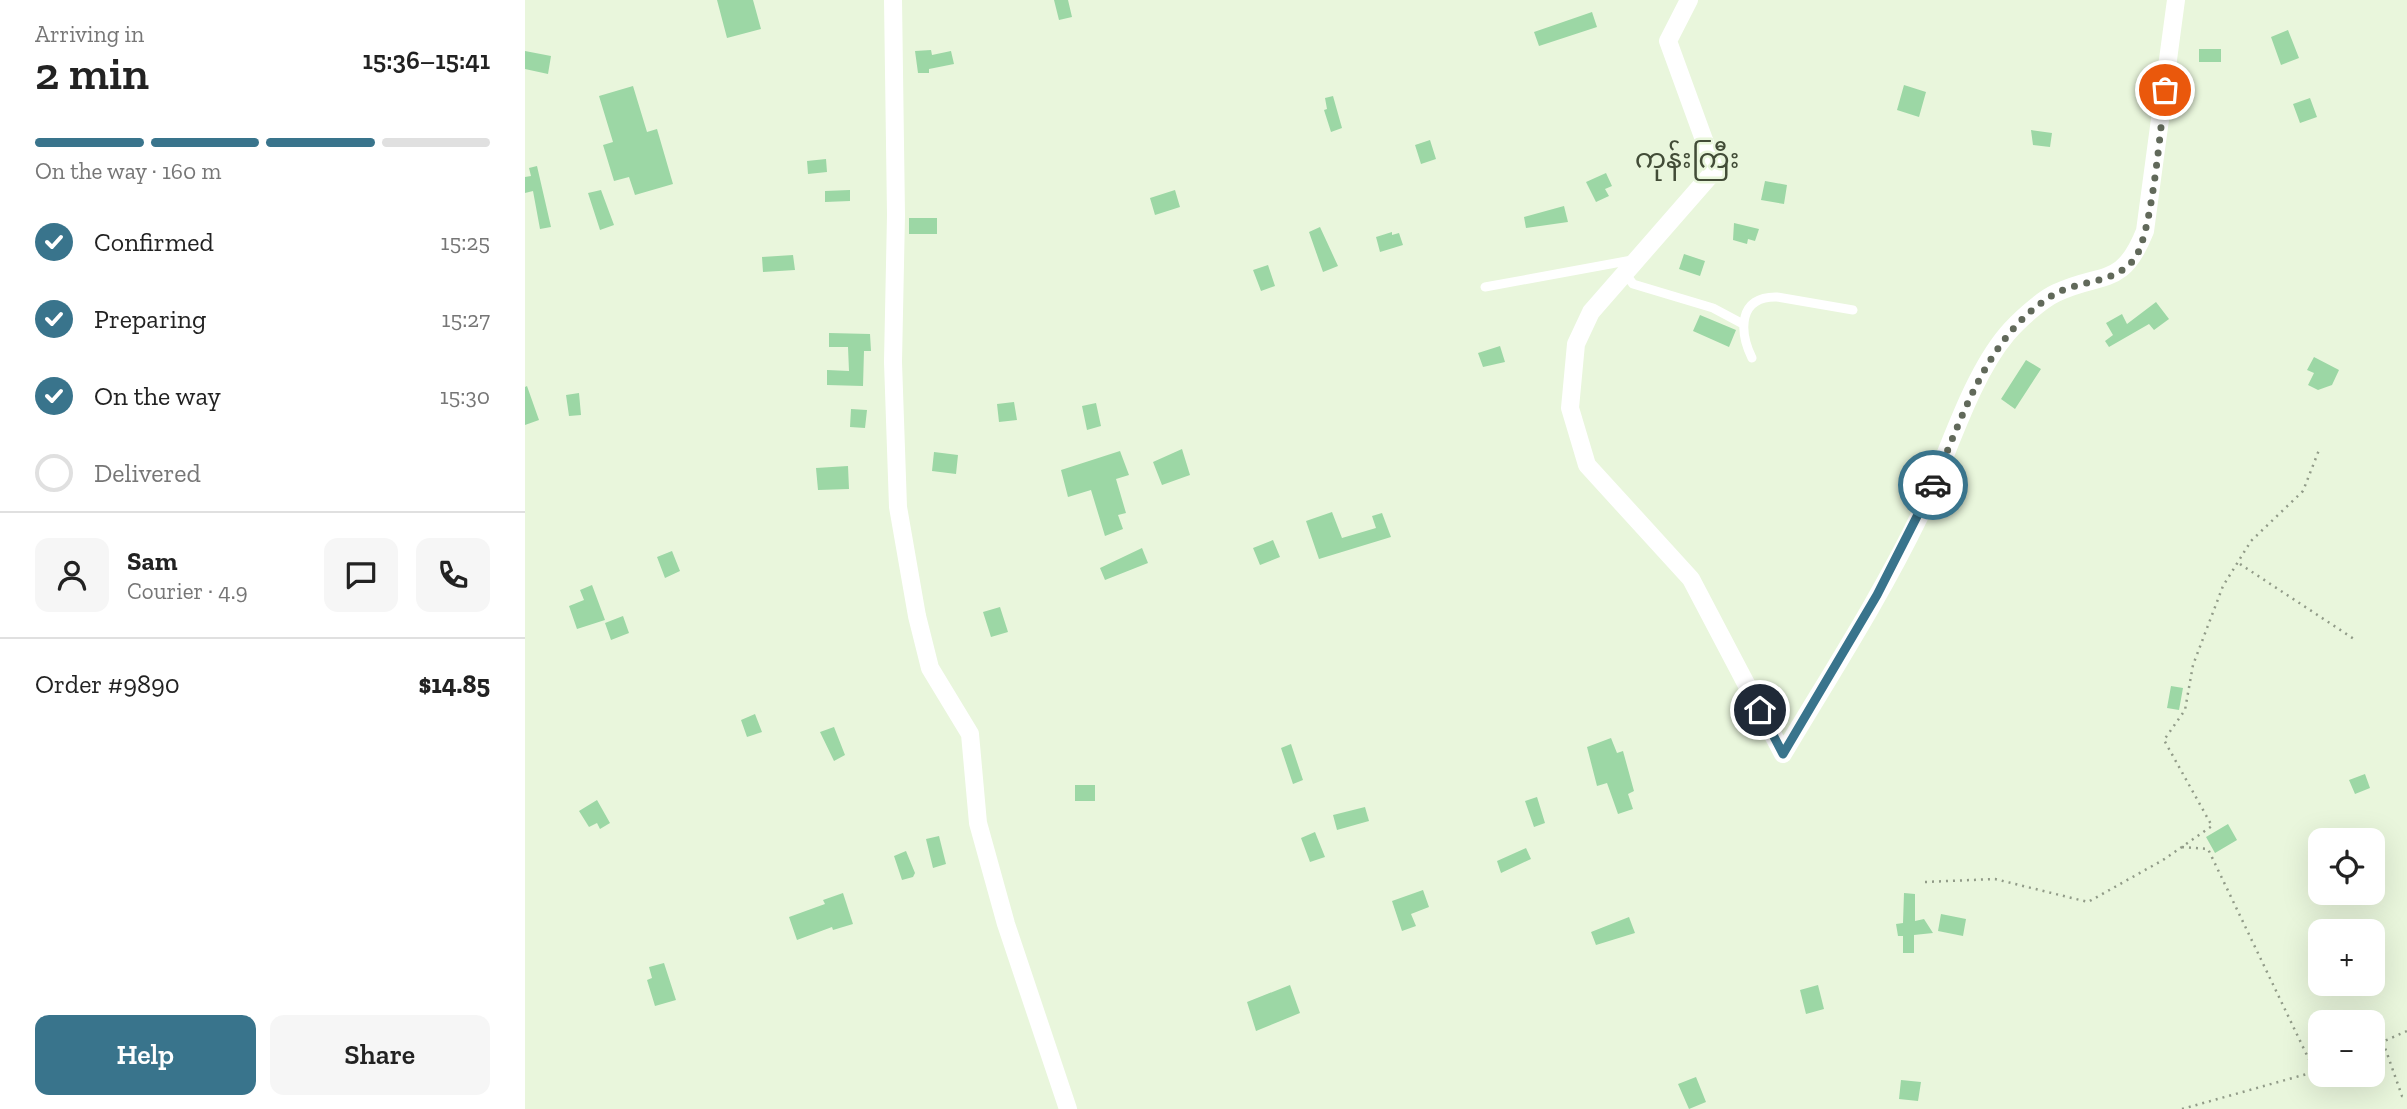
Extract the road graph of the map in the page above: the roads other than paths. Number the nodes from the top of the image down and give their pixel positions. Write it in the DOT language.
graph roads {
  1 [pos="893,0"];
  2 [pos="1689,0"];
  3 [pos="2176,0"];
  4 [pos="1638,259"];
  5 [pos="1625,273"];
  6 [pos="1485,287"];
  7 [pos="1853,310"];
  8 [pos="1743,324"];
  9 [pos="1752,358"];
  10 [pos="1068,1109"];
  1 -- 10 [label="street"];
  2 -- 4 [label="street"];
  3 -- 5 [label="street"];
  4 -- 5 [label="street"];
  4 -- 6 [label="lane"];
  5 -- 8 [label="lane"];
  7 -- 8 [label="lane"];
  8 -- 9 [label="lane"];
}
